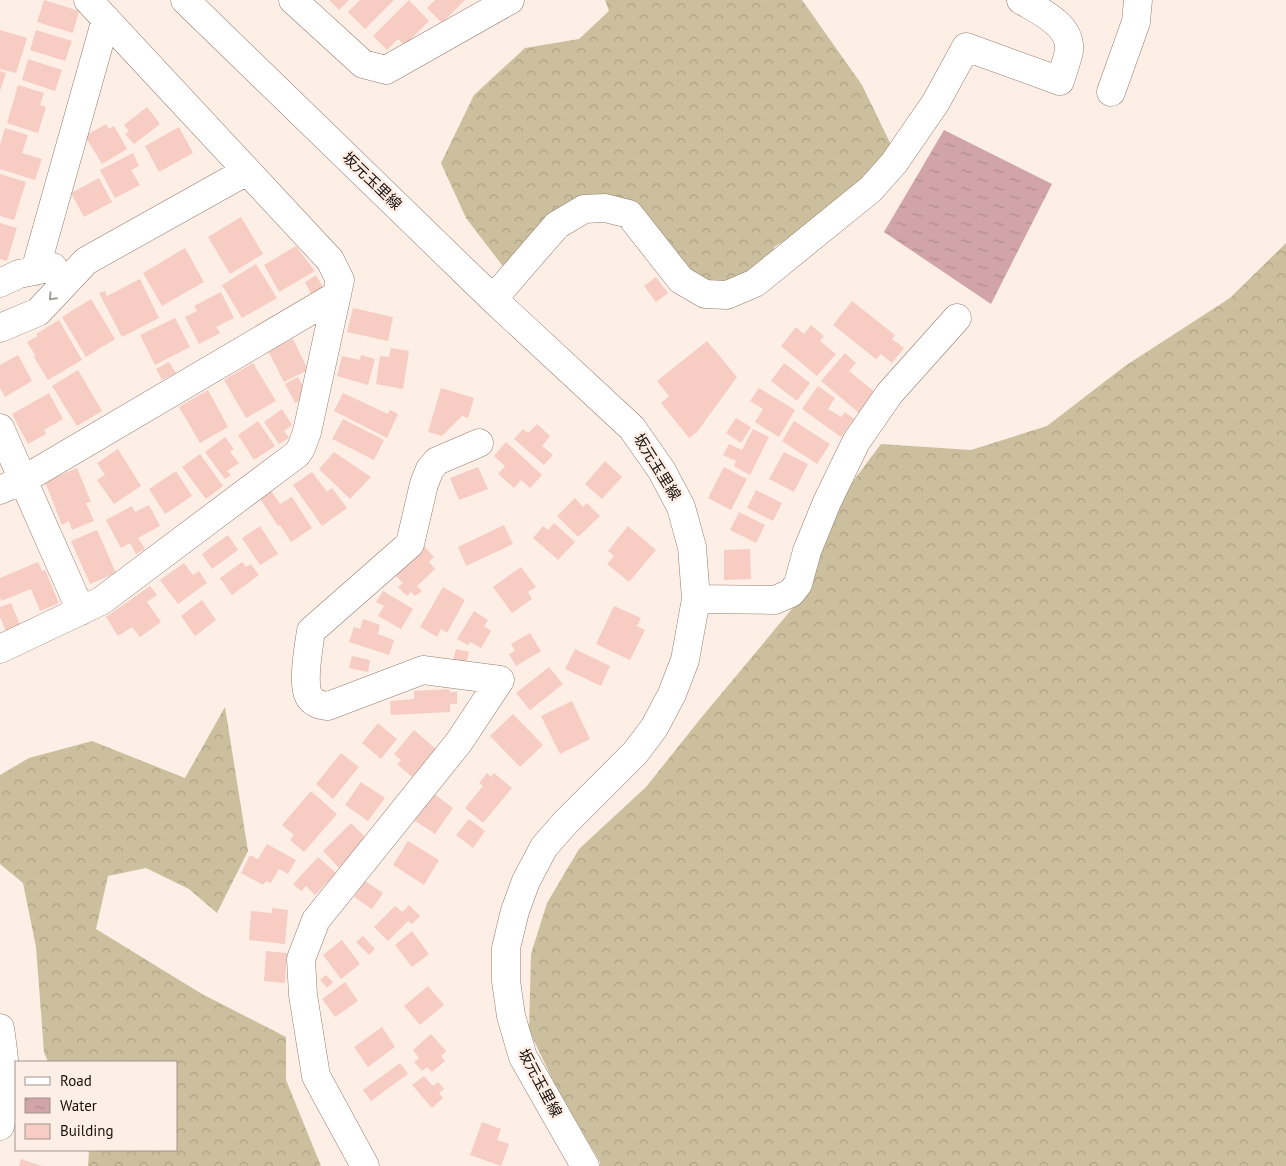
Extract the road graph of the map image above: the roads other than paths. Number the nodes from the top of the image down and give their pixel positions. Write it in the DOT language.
graph roads {
  1 [pos="185,0"];
  2 [pos="293,0"];
  3 [pos="510,0"];
  4 [pos="1021,0"];
  5 [pos="1138,0"];
  6 [pos="97,10"];
  7 [pos="1111,92"];
  8 [pos="247,170"];
  9 [pos="86,261"];
  10 [pos="35,271"];
  11 [pos="0,283"];
  12 [pos="337,295"];
  13 [pos="494,299"];
  14 [pos="957,318"];
  15 [pos="0,328"];
  16 [pos="0,428"];
  17 [pos="479,442"];
  18 [pos="12,485"];
  19 [pos="696,599"];
  20 [pos="81,611"];
  21 [pos="0,649"];
  22 [pos="0,1028"];
  23 [pos="0,1126"];
  24 [pos="365,1166"];
  25 [pos="586,1166"];
  1 -- 13 [label="street, 坂元玉里線"];
  2 -- 3 [label="street"];
  4 -- 13 [label="street"];
  5 -- 7 [label="street"];
  6 -- 8 [label="street"];
  6 -- 10 [label="street"];
  8 -- 9 [label="street"];
  8 -- 12 [label="street"];
  9 -- 10 [label="street"];
  9 -- 15 [label="street, one-way"];
  10 -- 11 [label="street"];
  12 -- 18 [label="street"];
  12 -- 20 [label="street"];
  13 -- 19 [label="street, 坂元玉里線"];
  14 -- 19 [label="street"];
  16 -- 18 [label="street"];
  17 -- 24 [label="street"];
  18 -- 20 [label="street"];
  19 -- 25 [label="street, 坂元玉里線"];
  20 -- 21 [label="street"];
  22 -- 23 [label="street"];
}
